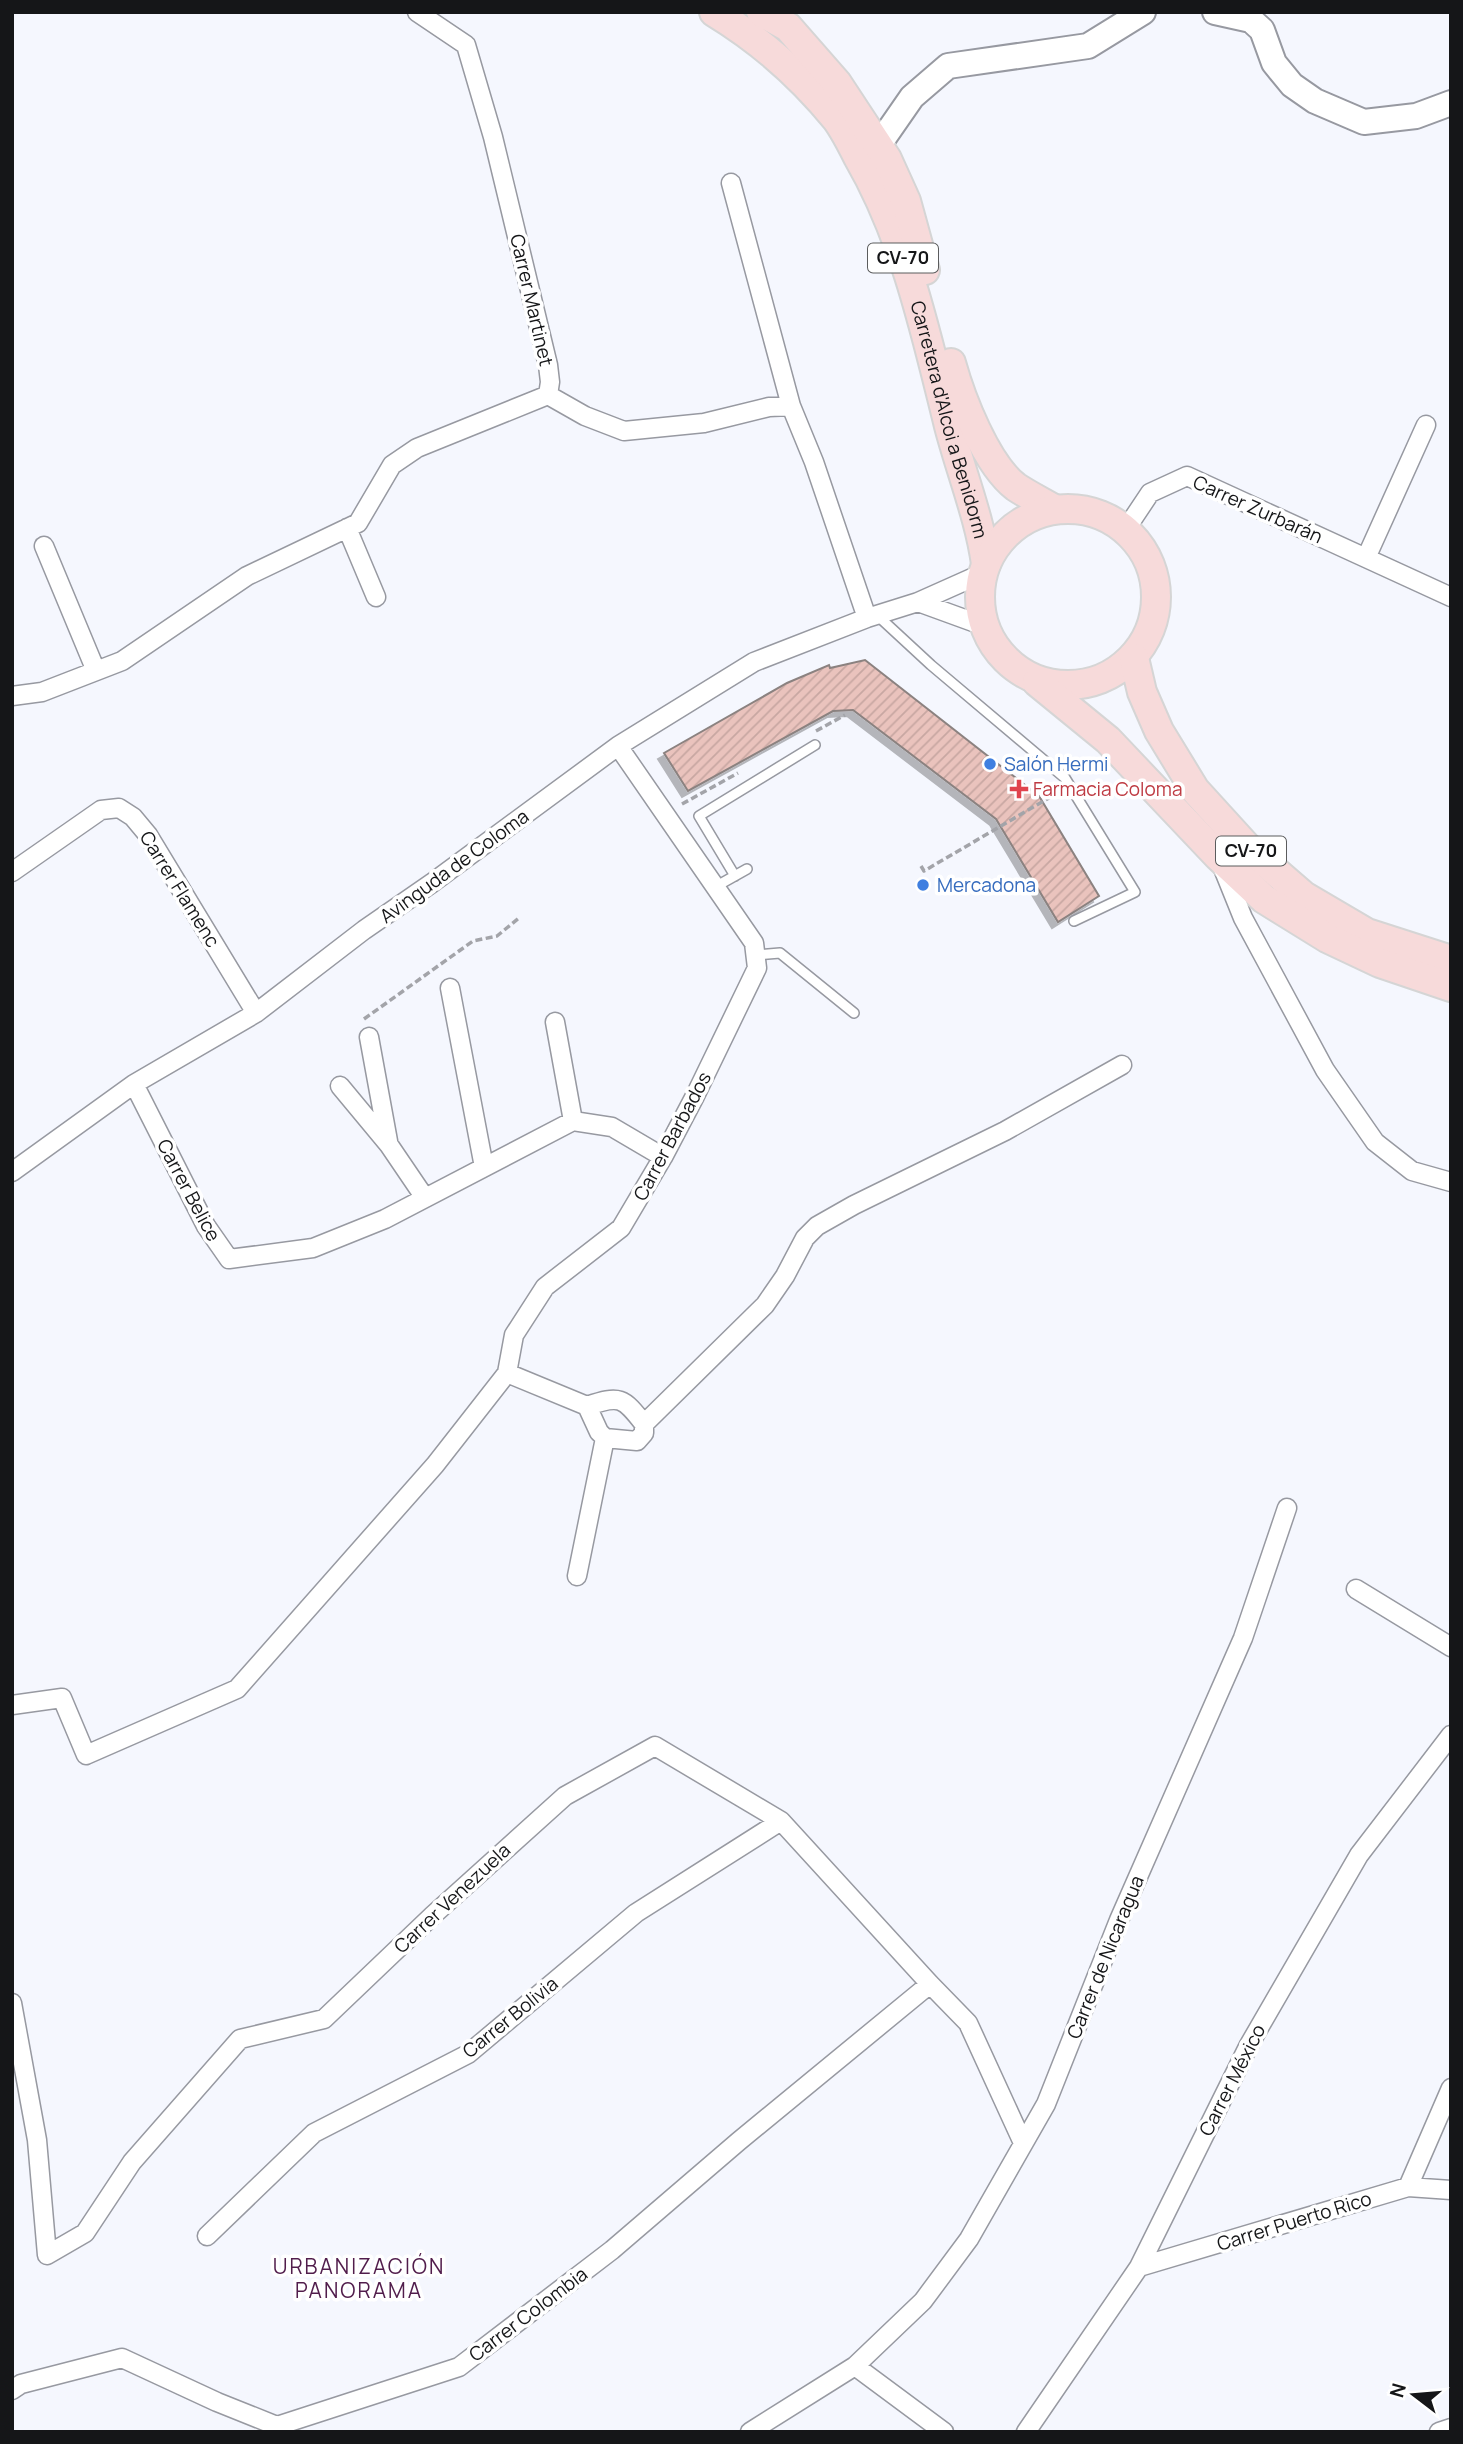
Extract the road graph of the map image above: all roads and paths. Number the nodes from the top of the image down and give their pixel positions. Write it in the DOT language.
graph roads {
  1 [pos="416,12"];
  2 [pos="714,12"];
  3 [pos="761,12"];
  4 [pos="1143,12"];
  5 [pos="1215,12"];
  6 [pos="1451,103"];
  7 [pos="878,146"];
  8 [pos="731,183"];
  9 [pos="548,395"];
  10 [pos="791,406"];
  11 [pos="1426,425"];
  12 [pos="1054,509"];
  13 [pos="347,528"];
  14 [pos="1126,529"];
  15 [pos="44,546"];
  16 [pos="1366,558"];
  17 [pos="984,569"];
  18 [pos="376,597"];
  19 [pos="1451,597"];
  20 [pos="918,602"];
  21 [pos="872,617"];
  22 [pos="984,626"];
  23 [pos="1134,658"];
  24 [pos="96,671"];
  25 [pos="1035,680"];
  26 [pos="12,696"];
  27 [pos="815,745"];
  28 [pos="618,746"];
  29 [pos="1069,786"];
  30 [pos="1218,856"];
  31 [pos="921,866"];
  32 [pos="747,869"];
  33 [pos="12,872"];
  34 [pos="735,876"];
  35 [pos="715,887"];
  36 [pos="519,918"];
  37 [pos="1074,921"];
  38 [pos="757,955"];
  39 [pos="1451,960"];
  40 [pos="1451,987"];
  41 [pos="450,988"];
  42 [pos="256,1013"];
  43 [pos="854,1013"];
  44 [pos="555,1022"];
  45 [pos="363,1031"];
  46 [pos="1122,1065"];
  47 [pos="134,1084"];
  48 [pos="340,1086"];
  49 [pos="573,1122"];
  50 [pos="389,1145"];
  51 [pos="663,1157"];
  52 [pos="484,1167"];
  53 [pos="12,1172"];
  54 [pos="1451,1182"];
  55 [pos="425,1198"];
  56 [pos="507,1373"];
  57 [pos="587,1406"];
  58 [pos="643,1424"];
  59 [pos="605,1438"];
  60 [pos="1287,1508"];
  61 [pos="578,1576"];
  62 [pos="1356,1589"];
  63 [pos="1451,1647"];
  64 [pos="12,1704"];
  65 [pos="1451,1735"];
  66 [pos="782,1821"];
  67 [pos="930,1984"];
  68 [pos="12,2003"];
  69 [pos="16,2050"];
  70 [pos="1451,2088"];
  71 [pos="1023,2143"];
  72 [pos="1408,2187"];
  73 [pos="1451,2190"];
  74 [pos="207,2236"];
  75 [pos="1139,2267"];
  76 [pos="855,2366"];
  77 [pos="12,2390"];
  78 [pos="1451,2428"];
  79 [pos="750,2432"];
  80 [pos="944,2432"];
  81 [pos="1026,2432"];
  82 [pos="1439,2432"];
  1 -- 9 [label="street, Carrer Martinet"];
  2 -- 17 [label="main road, Carretera d'Alcoi a Benidorm / CV-70"];
  3 -- 7 [label="main road, Carretera d'Alcoi a Benidorm / CV-70"];
  4 -- 7 [label="street"];
  5 -- 6 [label="street"];
  7 -- 12 [label="main road, Carretera d'Alcoi a Benidorm / CV-70"];
  8 -- 10 [label="street"];
  9 -- 10 [label="street, Carrer Martinet"];
  9 -- 13 [label="street"];
  10 -- 21 [label="street"];
  11 -- 16 [label="street"];
  12 -- 14 [label="main road, CV-70"];
  12 -- 17 [label="main road, CV-70"];
  13 -- 18 [label="street"];
  13 -- 24 [label="street"];
  14 -- 16 [label="street, Carrer Zurbarán"];
  14 -- 23 [label="main road, CV-70"];
  15 -- 24 [label="street"];
  16 -- 19 [label="street, Carrer Zurbarán"];
  17 -- 20 [label="street, Avinguda de Coloma"];
  17 -- 22 [label="main road, CV-70"];
  20 -- 21 [label="street, Avinguda de Coloma"];
  20 -- 22 [label="street"];
  21 -- 28 [label="street, Avinguda de Coloma"];
  21 -- 29 [label="lane"];
  22 -- 25 [label="main road, CV-70"];
  23 -- 25 [label="main road, CV-70"];
  23 -- 39 [label="main road, CV-70"];
  24 -- 26 [label="street"];
  25 -- 30 [label="main road, CV-70"];
  27 -- 34 [label="lane"];
  28 -- 35 [label="street"];
  28 -- 42 [label="street, Avinguda de Coloma"];
  29 -- 31 [label="path"];
  29 -- 37 [label="lane"];
  30 -- 40 [label="main road, CV-70"];
  30 -- 54 [label="street"];
  32 -- 34 [label="lane"];
  33 -- 42 [label="street, Carrer Flamenc"];
  34 -- 35 [label="lane"];
  35 -- 38 [label="street"];
  36 -- 45 [label="path"];
  38 -- 43 [label="lane"];
  38 -- 51 [label="street, Carrer Barbados"];
  41 -- 52 [label="street"];
  42 -- 47 [label="street, Avinguda de Coloma"];
  44 -- 49 [label="street"];
  45 -- 50 [label="street"];
  46 -- 58 [label="street"];
  47 -- 53 [label="street, Avinguda de Coloma"];
  47 -- 55 [label="street, Carrer Belice"];
  48 -- 50 [label="street"];
  49 -- 51 [label="street"];
  49 -- 52 [label="street, Carrer Belice"];
  50 -- 55 [label="street"];
  51 -- 56 [label="street, Carrer Barbados"];
  52 -- 55 [label="street, Carrer Belice"];
  56 -- 57 [label="street"];
  56 -- 64 [label="street"];
  57 -- 58 [label="street"];
  57 -- 59 [label="street"];
  58 -- 59 [label="street"];
  59 -- 61 [label="street"];
  60 -- 71 [label="street, Carrer de Nicaragua"];
  62 -- 63 [label="street"];
  65 -- 75 [label="street, Carrer México"];
  66 -- 67 [label="street, Carrer Venezuela"];
  66 -- 69 [label="street, Carrer Venezuela"];
  66 -- 74 [label="street, Carrer Bolivia"];
  67 -- 71 [label="street, Carrer Venezuela"];
  67 -- 77 [label="street, Carrer Colombia"];
  68 -- 69 [label="street, Carrer Venezuela"];
  70 -- 72 [label="street"];
  71 -- 76 [label="street, Carrer de Nicaragua"];
  72 -- 73 [label="street, Carrer Puerto Rico"];
  72 -- 75 [label="street, Carrer Puerto Rico"];
  75 -- 81 [label="street, Carrer México"];
  76 -- 79 [label="street, Carrer de Nicaragua"];
  76 -- 80 [label="street"];
  78 -- 82 [label="street"];
}
